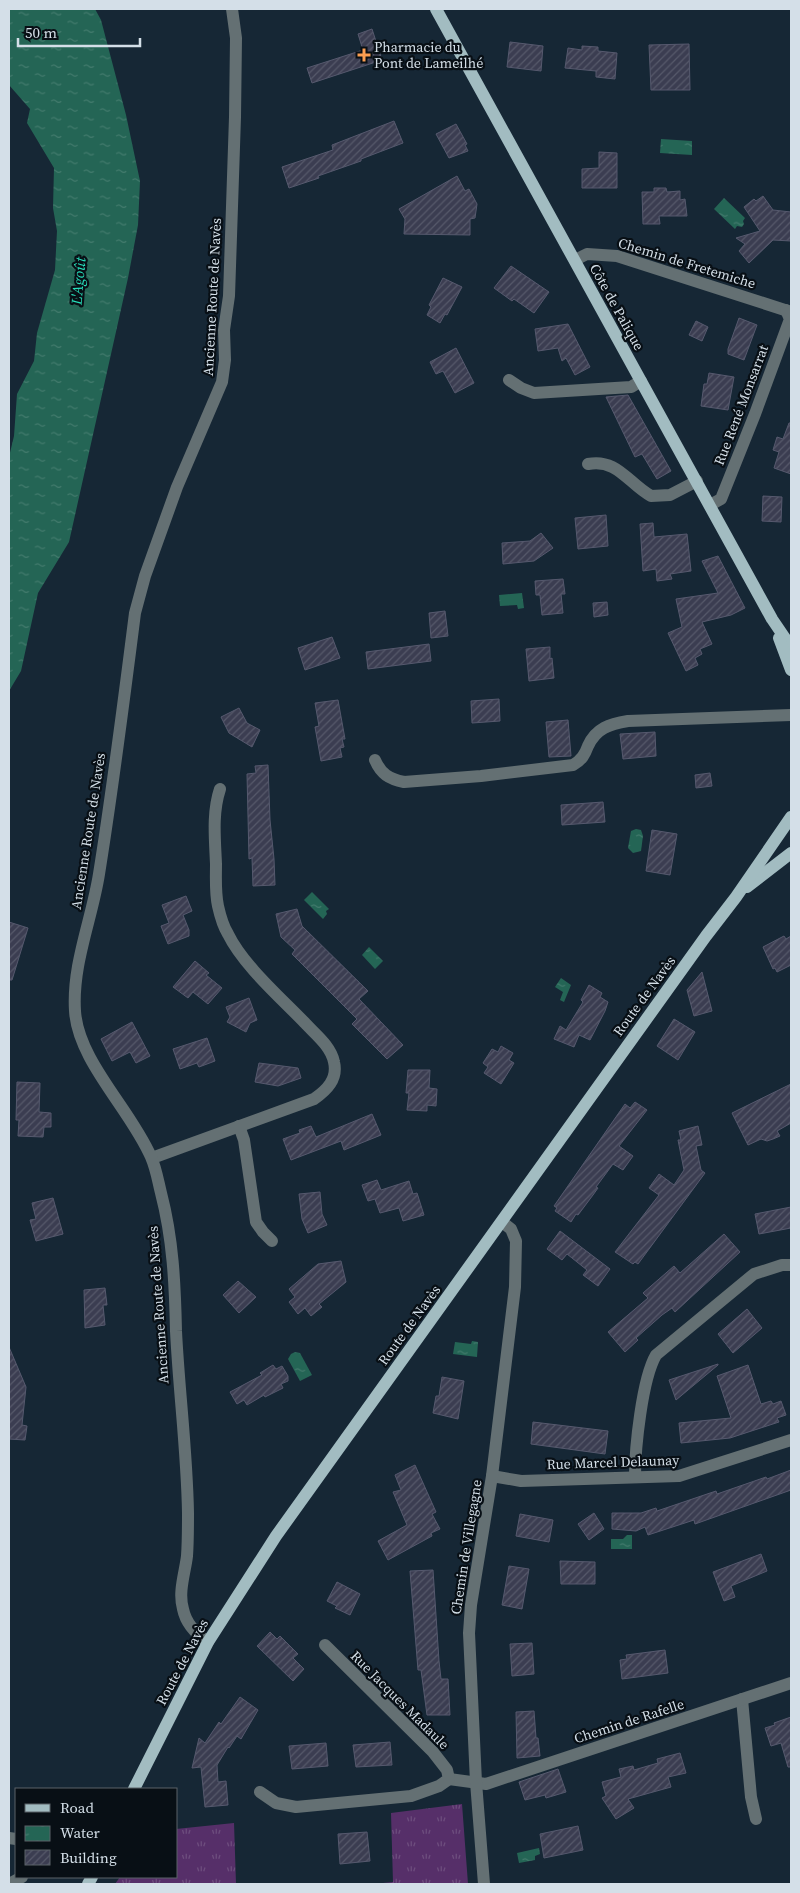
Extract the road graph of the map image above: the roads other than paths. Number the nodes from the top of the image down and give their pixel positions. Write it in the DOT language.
graph roads {
  1 [pos="232,9"];
  2 [pos="436,9"];
  3 [pos="575,260"];
  4 [pos="789,311"];
  5 [pos="509,380"];
  6 [pos="641,381"];
  7 [pos="588,464"];
  8 [pos="696,481"];
  9 [pos="715,502"];
  10 [pos="772,619"];
  11 [pos="791,647"];
  12 [pos="791,670"];
  13 [pos="791,715"];
  14 [pos="375,760"];
  15 [pos="220,789"];
  16 [pos="791,817"];
  17 [pos="791,853"];
  18 [pos="736,896"];
  19 [pos="239,1126"];
  20 [pos="152,1158"];
  21 [pos="502,1222"];
  22 [pos="272,1241"];
  23 [pos="791,1265"];
  24 [pos="791,1440"];
  25 [pos="492,1476"];
  26 [pos="635,1477"];
  27 [pos="208,1642"];
  28 [pos="325,1645"];
  29 [pos="791,1683"];
  30 [pos="742,1699"];
  31 [pos="449,1779"];
  32 [pos="476,1782"];
  33 [pos="135,1788"];
  34 [pos="260,1792"];
  35 [pos="756,1819"];
  36 [pos="20,1878"];
  37 [pos="9,1884"];
  38 [pos="484,1884"];
  1 -- 20 [label="street, Ancienne Route de Navès"];
  2 -- 3 [label="main road, Côte de Palique"];
  3 -- 4 [label="street, Chemin de Fretemiche"];
  3 -- 6 [label="main road, Côte de Palique"];
  4 -- 9 [label="street, Rue René Monsarrat"];
  5 -- 6 [label="street"];
  6 -- 8 [label="main road, Côte de Palique"];
  7 -- 8 [label="street"];
  8 -- 9 [label="main road, Côte de Palique"];
  9 -- 10 [label="main road, Côte de Palique"];
  10 -- 11 [label="main road"];
  10 -- 12 [label="main road"];
  13 -- 14 [label="street"];
  15 -- 19 [label="street"];
  16 -- 18 [label="main road"];
  17 -- 18 [label="main road"];
  18 -- 21 [label="main road, Route de Navès"];
  19 -- 20 [label="street"];
  19 -- 22 [label="street"];
  20 -- 27 [label="street, Ancienne Route de Navès"];
  21 -- 25 [label="street, Chemin de Villegagne"];
  21 -- 27 [label="main road, Route de Navès"];
  23 -- 26 [label="street"];
  24 -- 26 [label="street, Rue Marcel Delaunay"];
  25 -- 26 [label="street, Rue Marcel Delaunay"];
  25 -- 32 [label="street, Chemin de Villegagne"];
  27 -- 33 [label="main road, Route de Navès"];
  28 -- 31 [label="street, Rue Jacques Madaule"];
  29 -- 30 [label="street, Chemin de Rafelle"];
  30 -- 32 [label="street, Chemin de Rafelle"];
  30 -- 35 [label="street"];
  31 -- 32 [label="street"];
  31 -- 34 [label="street"];
  32 -- 38 [label="street, Chemin de Villegagne"];
  36 -- 37 [label="street"];
}
